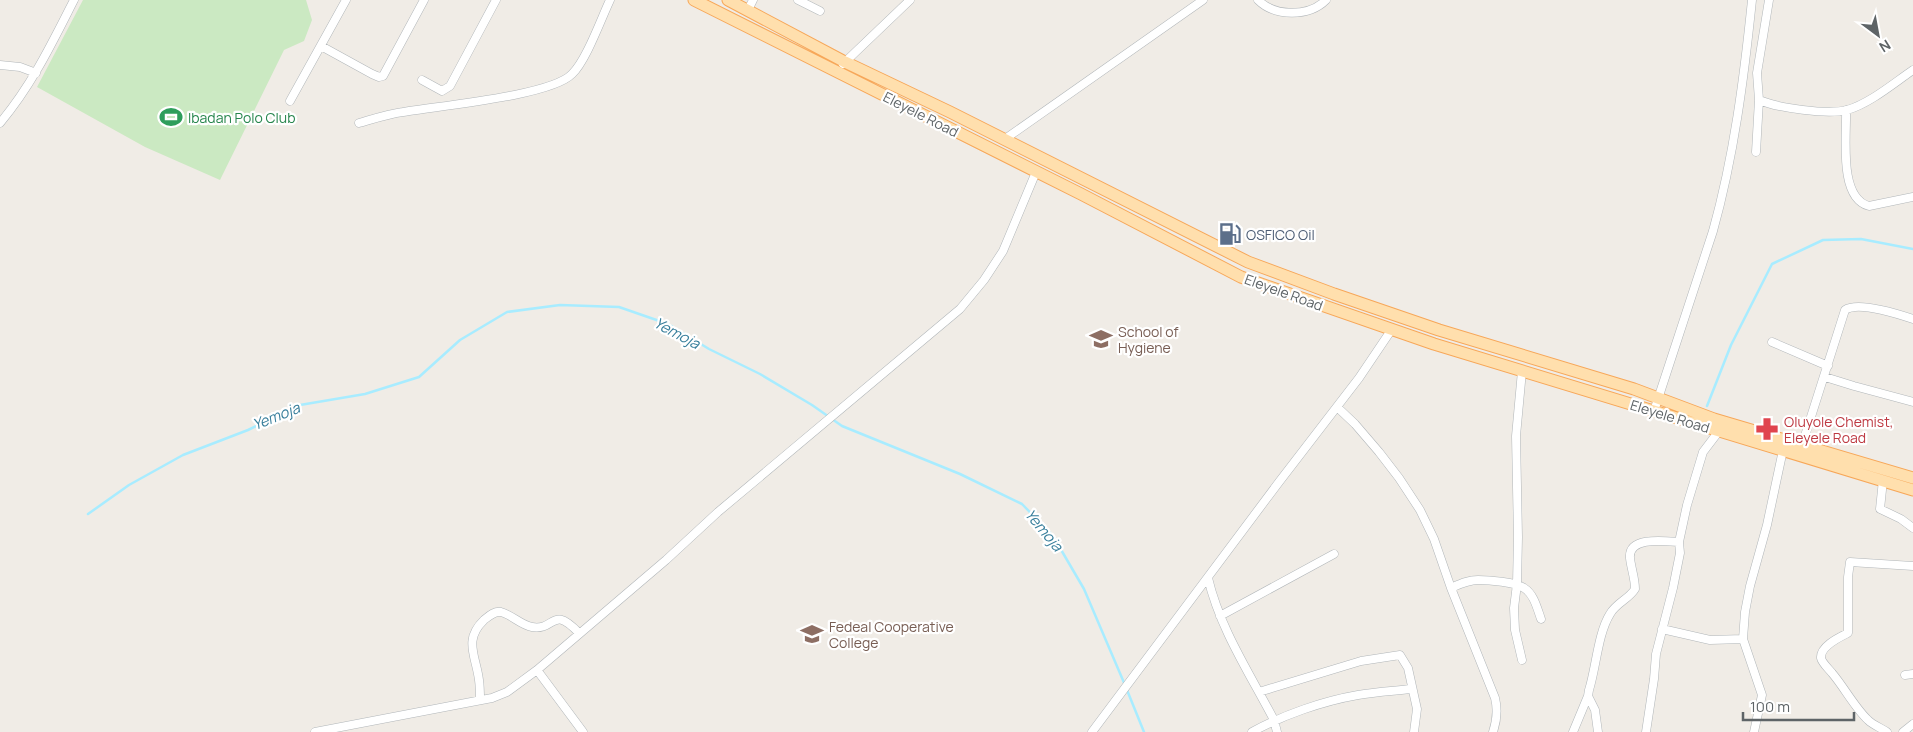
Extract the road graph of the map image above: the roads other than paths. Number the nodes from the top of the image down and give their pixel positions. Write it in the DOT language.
graph roads {
  1 [pos="74,0"];
  2 [pos="346,0"];
  3 [pos="424,0"];
  4 [pos="496,0"];
  5 [pos="610,0"];
  6 [pos="694,0"];
  7 [pos="728,0"];
  8 [pos="798,0"];
  9 [pos="910,0"];
  10 [pos="1203,0"];
  11 [pos="1258,0"];
  12 [pos="1326,0"];
  13 [pos="1752,0"];
  14 [pos="1769,0"];
  15 [pos="750,5"];
  16 [pos="820,11"];
  17 [pos="321,46"];
  18 [pos="845,62"];
  19 [pos="0,65"];
  20 [pos="1913,70"];
  21 [pos="836,71"];
  22 [pos="36,74"];
  23 [pos="422,80"];
  24 [pos="1760,100"];
  25 [pos="290,101"];
  26 [pos="1846,110"];
  27 [pos="0,123"];
  28 [pos="359,123"];
  29 [pos="1005,139"];
  30 [pos="1756,152"];
  31 [pos="1036,172"];
  32 [pos="1913,197"];
  33 [pos="1248,262"];
  34 [pos="1241,277"];
  35 [pos="1913,319"];
  36 [pos="1392,329"];
  37 [pos="1772,342"];
  38 [pos="1828,366"];
  39 [pos="1522,371"];
  40 [pos="1825,377"];
  41 [pos="1664,401"];
  42 [pos="1913,402"];
  43 [pos="1337,407"];
  44 [pos="1654,411"];
  45 [pos="1715,426"];
  46 [pos="1802,444"];
  47 [pos="1783,450"];
  48 [pos="1913,478"];
  49 [pos="1883,480"];
  50 [pos="1913,490"];
  51 [pos="1913,528"];
  52 [pos="1679,542"];
  53 [pos="1334,554"];
  54 [pos="1913,566"];
  55 [pos="1208,578"];
  56 [pos="1517,584"];
  57 [pos="1451,588"];
  58 [pos="1220,616"];
  59 [pos="1541,619"];
  60 [pos="1662,629"];
  61 [pos="579,633"];
  62 [pos="1743,639"];
  63 [pos="1522,660"];
  64 [pos="537,670"];
  65 [pos="1411,689"];
  66 [pos="1259,692"];
  67 [pos="1588,696"];
  68 [pos="480,700"];
  69 [pos="1274,720"];
  70 [pos="1913,724"];
  71 [pos="315,732"];
  72 [pos="583,732"];
  73 [pos="1092,732"];
  74 [pos="1252,732"];
  75 [pos="1277,732"];
  76 [pos="1414,732"];
  77 [pos="1493,732"];
  78 [pos="1573,732"];
  79 [pos="1598,732"];
  80 [pos="1646,732"];
  81 [pos="1754,732"];
  82 [pos="1888,732"];
  83 [pos="1902,732"];
  1 -- 22 [label="street"];
  2 -- 17 [label="street"];
  3 -- 17 [label="street"];
  4 -- 23 [label="street"];
  5 -- 28 [label="street"];
  6 -- 21 [label="main road, Eleyele Road"];
  7 -- 15 [label="main road, Eleyele Road"];
  8 -- 16 [label="street"];
  9 -- 18 [label="street"];
  10 -- 29 [label="street"];
  11 -- 12 [label="street"];
  13 -- 41 [label="street"];
  14 -- 24 [label="street"];
  15 -- 18 [label="main road, Eleyele Road"];
  17 -- 25 [label="street"];
  18 -- 21 [label="street"];
  18 -- 29 [label="main road, Eleyele Road"];
  19 -- 22 [label="street"];
  20 -- 26 [label="street"];
  21 -- 31 [label="main road, Eleyele Road"];
  22 -- 27 [label="street"];
  24 -- 26 [label="street"];
  24 -- 30 [label="street"];
  26 -- 32 [label="street"];
  29 -- 33 [label="main road, Eleyele Road"];
  31 -- 34 [label="main road, Eleyele Road"];
  31 -- 61 [label="street"];
  33 -- 34 [label="main road"];
  33 -- 41 [label="main road, Eleyele Road"];
  34 -- 36 [label="main road, Eleyele Road"];
  35 -- 38 [label="street"];
  36 -- 39 [label="main road, Eleyele Road"];
  36 -- 43 [label="street"];
  37 -- 38 [label="street"];
  38 -- 40 [label="street"];
  39 -- 44 [label="main road, Eleyele Road"];
  39 -- 56 [label="street"];
  40 -- 42 [label="street"];
  40 -- 46 [label="street"];
  41 -- 44 [label="street"];
  41 -- 45 [label="main road, Eleyele Road"];
  43 -- 55 [label="street"];
  43 -- 57 [label="street"];
  44 -- 45 [label="main road, Eleyele Road"];
  45 -- 46 [label="main road, Eleyele Road"];
  45 -- 47 [label="main road, Eleyele Road"];
  45 -- 52 [label="street"];
  46 -- 48 [label="main road, Eleyele Road"];
  47 -- 49 [label="main road, Eleyele Road"];
  47 -- 62 [label="street"];
  49 -- 50 [label="main road, Eleyele Road"];
  49 -- 51 [label="street"];
  52 -- 60 [label="street"];
  52 -- 67 [label="street"];
  53 -- 58 [label="street"];
  54 -- 82 [label="street"];
  55 -- 58 [label="street"];
  55 -- 73 [label="street"];
  56 -- 57 [label="street"];
  56 -- 59 [label="street"];
  56 -- 63 [label="street"];
  57 -- 77 [label="street"];
  58 -- 66 [label="street"];
  60 -- 62 [label="street"];
  60 -- 80 [label="street"];
  61 -- 64 [label="street"];
  61 -- 68 [label="street"];
  62 -- 81 [label="street"];
  64 -- 68 [label="street"];
  64 -- 72 [label="street"];
  65 -- 66 [label="street"];
  65 -- 69 [label="street"];
  65 -- 76 [label="street"];
  66 -- 69 [label="street"];
  67 -- 78 [label="street"];
  67 -- 79 [label="street"];
  68 -- 71 [label="street"];
  69 -- 74 [label="street"];
  69 -- 75 [label="street"];
  70 -- 83 [label="street"];
}
